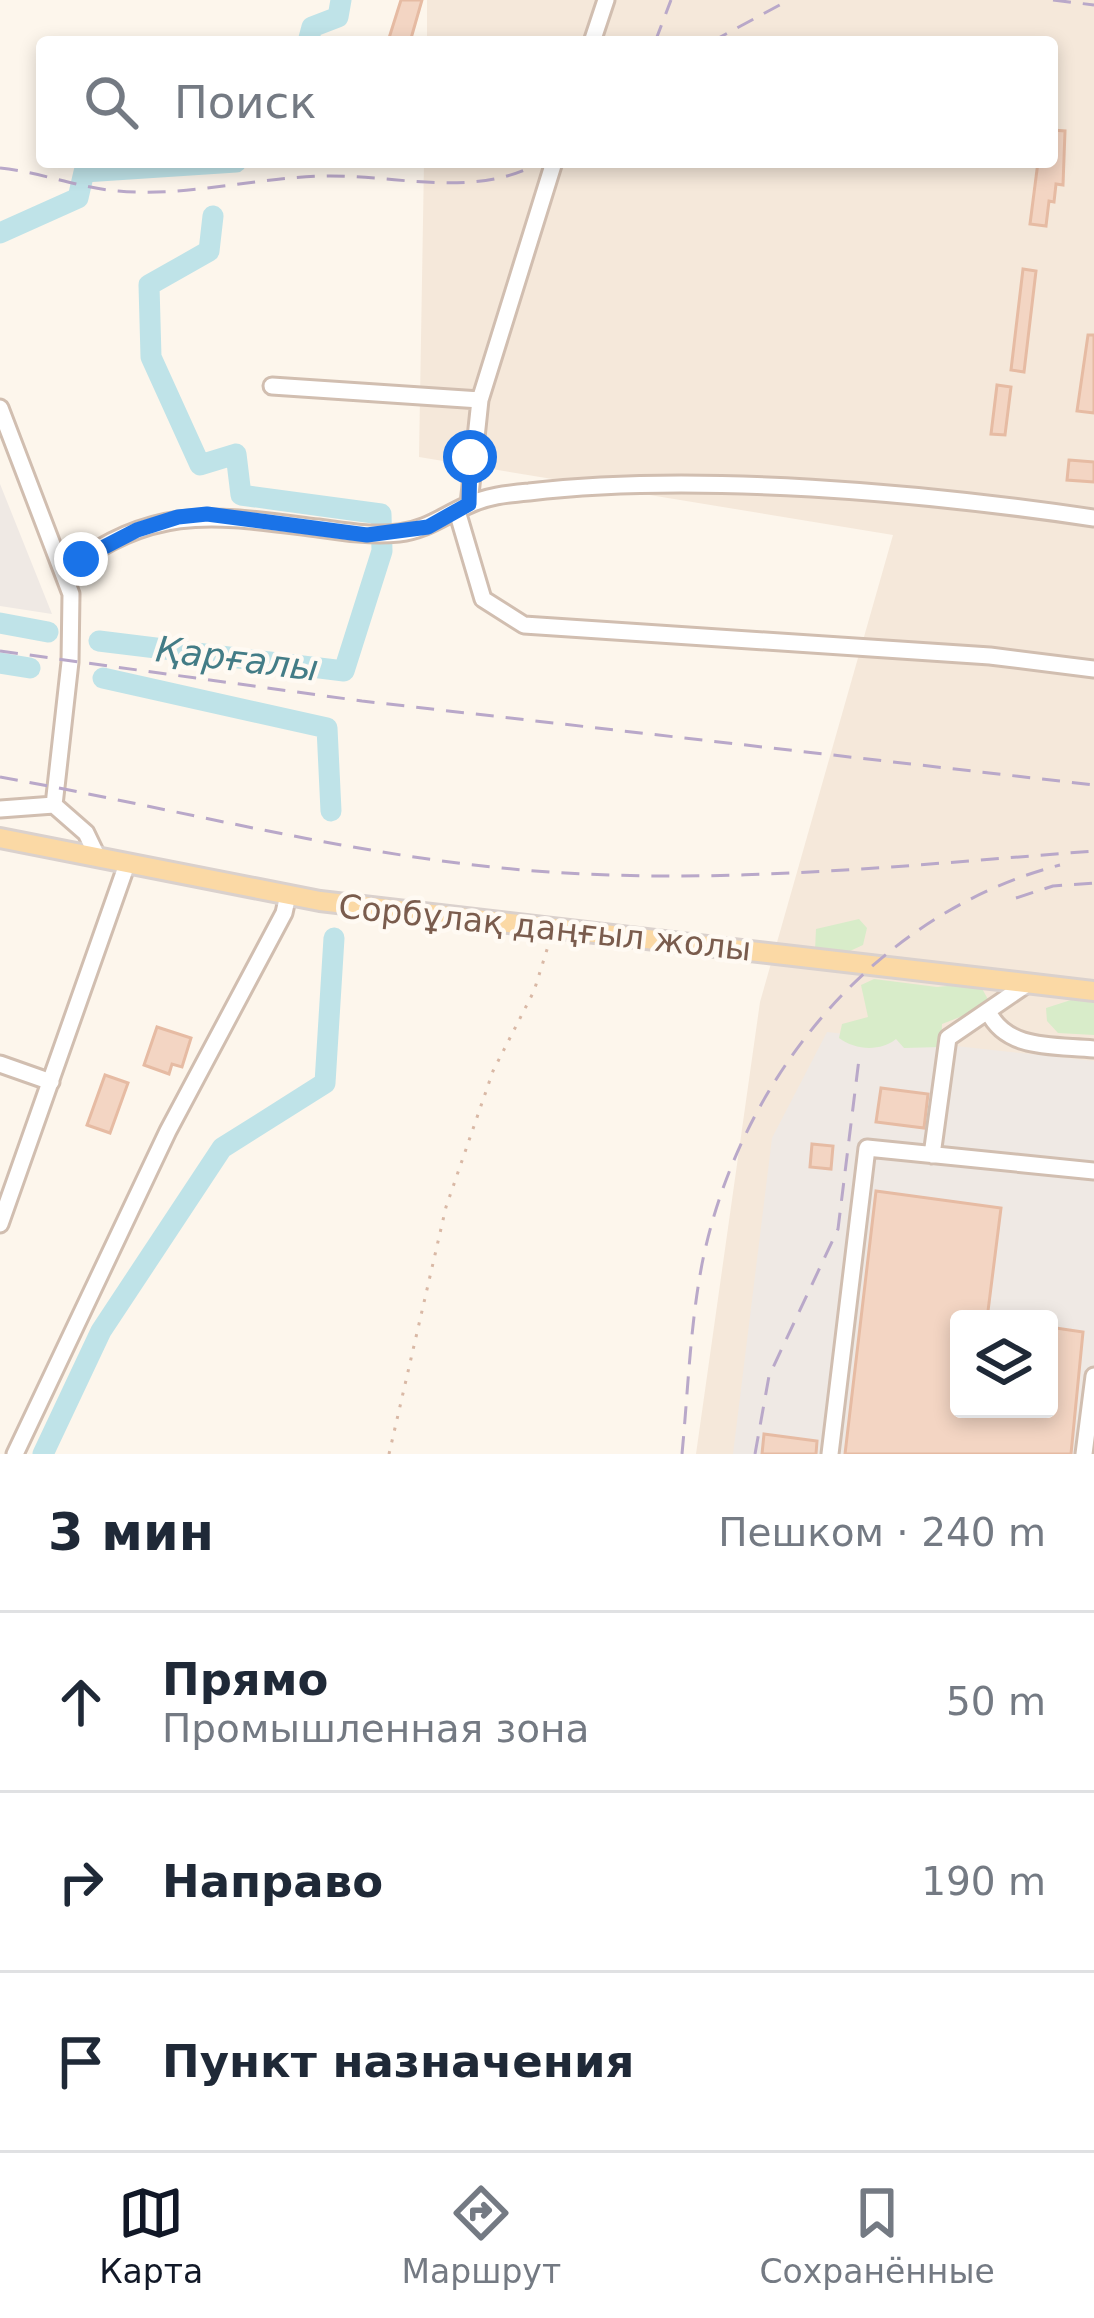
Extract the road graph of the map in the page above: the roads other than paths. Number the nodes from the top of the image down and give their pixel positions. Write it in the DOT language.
graph roads {
  1 [pos="606,0"];
  2 [pos="594,36"];
  3 [pos="552,168"];
  4 [pos="272,386"];
  5 [pos="480,400"];
  6 [pos="0,408"];
  7 [pos="463,508"];
  8 [pos="1094,518"];
  9 [pos="66,570"];
  10 [pos="1094,669"];
  11 [pos="54,805"];
  12 [pos="0,809"];
  13 [pos="0,838"];
  14 [pos="98,858"];
  15 [pos="127,864"];
  16 [pos="288,895"];
  17 [pos="1027,984"];
  18 [pos="1094,991"];
  19 [pos="988,1011"];
  20 [pos="1094,1048"];
  21 [pos="0,1064"];
  22 [pos="51,1082"];
  23 [pos="932,1155"];
  24 [pos="1094,1171"];
  25 [pos="0,1223"];
  26 [pos="1094,1376"];
  27 [pos="1091,1429"];
  28 [pos="15,1454"];
  29 [pos="830,1454"];
  30 [pos="1084,1454"];
  1 -- 2 [label="street"];
  3 -- 5 [label="street"];
  4 -- 5 [label="street"];
  5 -- 7 [label="street"];
  6 -- 9 [label="street"];
  7 -- 8 [label="street"];
  7 -- 9 [label="street"];
  7 -- 10 [label="street"];
  9 -- 11 [label="street"];
  11 -- 12 [label="street"];
  11 -- 14 [label="street"];
  13 -- 14 [label="main road, Сорбұлақ даңғыл жолы"];
  14 -- 15 [label="main road, Сорбұлақ даңғыл жолы"];
  15 -- 16 [label="main road, Сорбұлақ даңғыл жолы"];
  15 -- 22 [label="street"];
  16 -- 17 [label="main road, Сорбұлақ даңғыл жолы"];
  16 -- 28 [label="street"];
  17 -- 18 [label="main road, Сорбұлақ даңғыл жолы"];
  17 -- 19 [label="street"];
  19 -- 20 [label="street"];
  19 -- 23 [label="street"];
  21 -- 22 [label="street"];
  22 -- 25 [label="street"];
  23 -- 24 [label="street"];
  23 -- 29 [label="street"];
  26 -- 27 [label="street"];
  27 -- 30 [label="street"];
}
